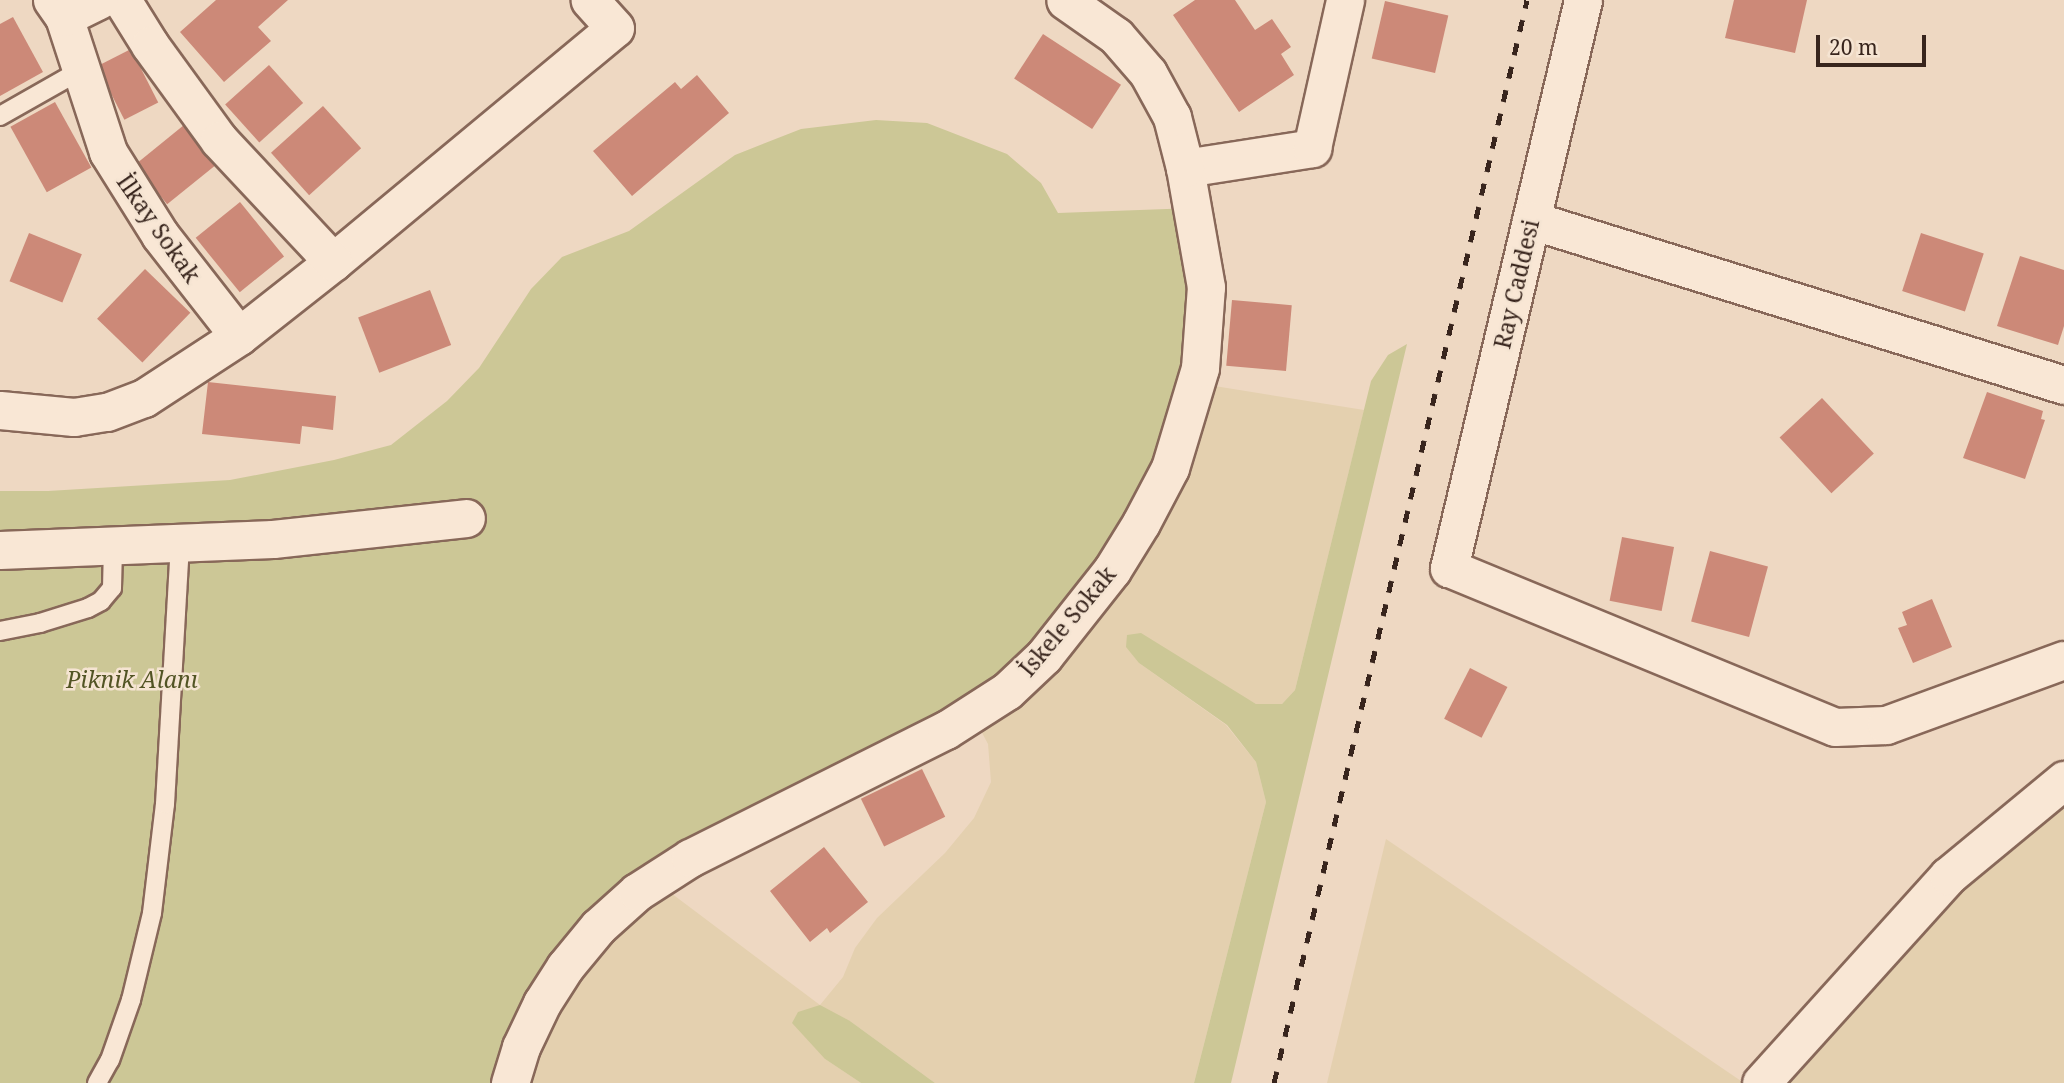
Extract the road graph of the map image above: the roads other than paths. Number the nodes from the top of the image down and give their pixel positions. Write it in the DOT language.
graph roads {
  1 [pos="99,0"];
  2 [pos="122,0"];
  3 [pos="590,0"];
  4 [pos="1065,0"];
  5 [pos="1345,0"];
  6 [pos="1583,0"];
  7 [pos="58,8"];
  8 [pos="81,70"];
  9 [pos="0,116"];
  10 [pos="1185,168"];
  11 [pos="1531,220"];
  12 [pos="334,262"];
  13 [pos="239,336"];
  14 [pos="2064,385"];
  15 [pos="0,410"];
  16 [pos="466,518"];
  17 [pos="180,543"];
  18 [pos="113,546"];
  19 [pos="0,550"];
  20 [pos="0,631"];
  21 [pos="2064,660"];
  22 [pos="2064,780"];
  23 [pos="97,1083"];
  24 [pos="510,1083"];
  25 [pos="1761,1083"];
  1 -- 7 [label="street"];
  2 -- 12 [label="street"];
  3 -- 12 [label="street"];
  4 -- 10 [label="street, İskele Sokak"];
  5 -- 10 [label="street"];
  6 -- 11 [label="street, Ray Caddesi"];
  7 -- 8 [label="street, İlkay Sokak"];
  8 -- 9 [label="lane"];
  8 -- 13 [label="street, İlkay Sokak"];
  10 -- 24 [label="street, İskele Sokak"];
  11 -- 14 [label="street"];
  11 -- 21 [label="street, Ray Caddesi"];
  12 -- 13 [label="street"];
  13 -- 15 [label="street"];
  16 -- 17 [label="street"];
  17 -- 18 [label="street"];
  17 -- 23 [label="lane"];
  18 -- 19 [label="street"];
  18 -- 20 [label="lane"];
  22 -- 25 [label="street"];
}
